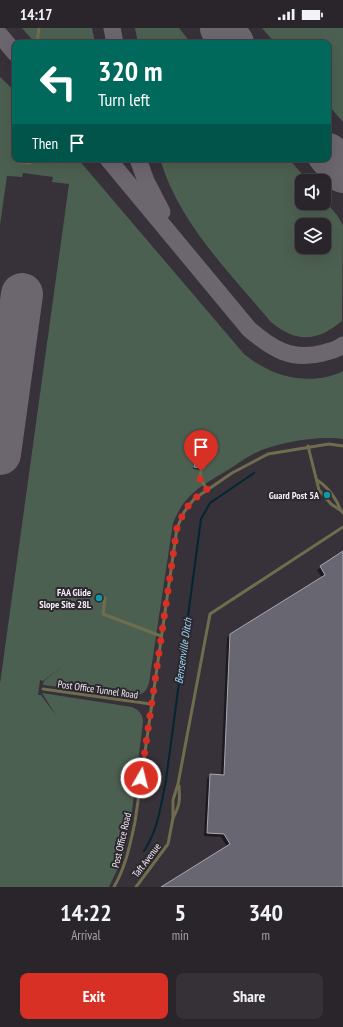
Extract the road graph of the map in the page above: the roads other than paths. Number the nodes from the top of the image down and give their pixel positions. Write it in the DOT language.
graph roads {
  1 [pos="39,28"];
  2 [pos="37,40"];
  3 [pos="19,162"];
  4 [pos="30,163"];
  5 [pos="308,446"];
  6 [pos="343,446"];
  7 [pos="201,471"];
  8 [pos="317,480"];
  9 [pos="207,489"];
  10 [pos="342,512"];
  11 [pos="343,527"];
  12 [pos="105,598"];
  13 [pos="162,636"];
  14 [pos="43,689"];
  15 [pos="152,704"];
  16 [pos="178,784"];
  17 [pos="173,818"];
  18 [pos="114,887"];
  19 [pos="136,887"];
  1 -- 2 [label="lane"];
  3 -- 4 [label="lane"];
  5 -- 6 [label="lane, Post Office Road"];
  5 -- 8 [label="lane"];
  5 -- 9 [label="lane, Post Office Road"];
  7 -- 9 [label="lane"];
  8 -- 10 [label="lane"];
  8 -- 10 [label="lane"];
  9 -- 13 [label="lane, Post Office Road"];
  11 -- 16 [label="lane"];
  12 -- 13 [label="lane"];
  13 -- 15 [label="lane, Post Office Road"];
  14 -- 15 [label="lane, Post Office Tunnel Road"];
  15 -- 18 [label="lane, Post Office Road"];
  16 -- 17 [label="lane, Taft Avenue"];
  16 -- 17 [label="lane, Taft Avenue"];
  17 -- 19 [label="lane, Taft Avenue"];
}
